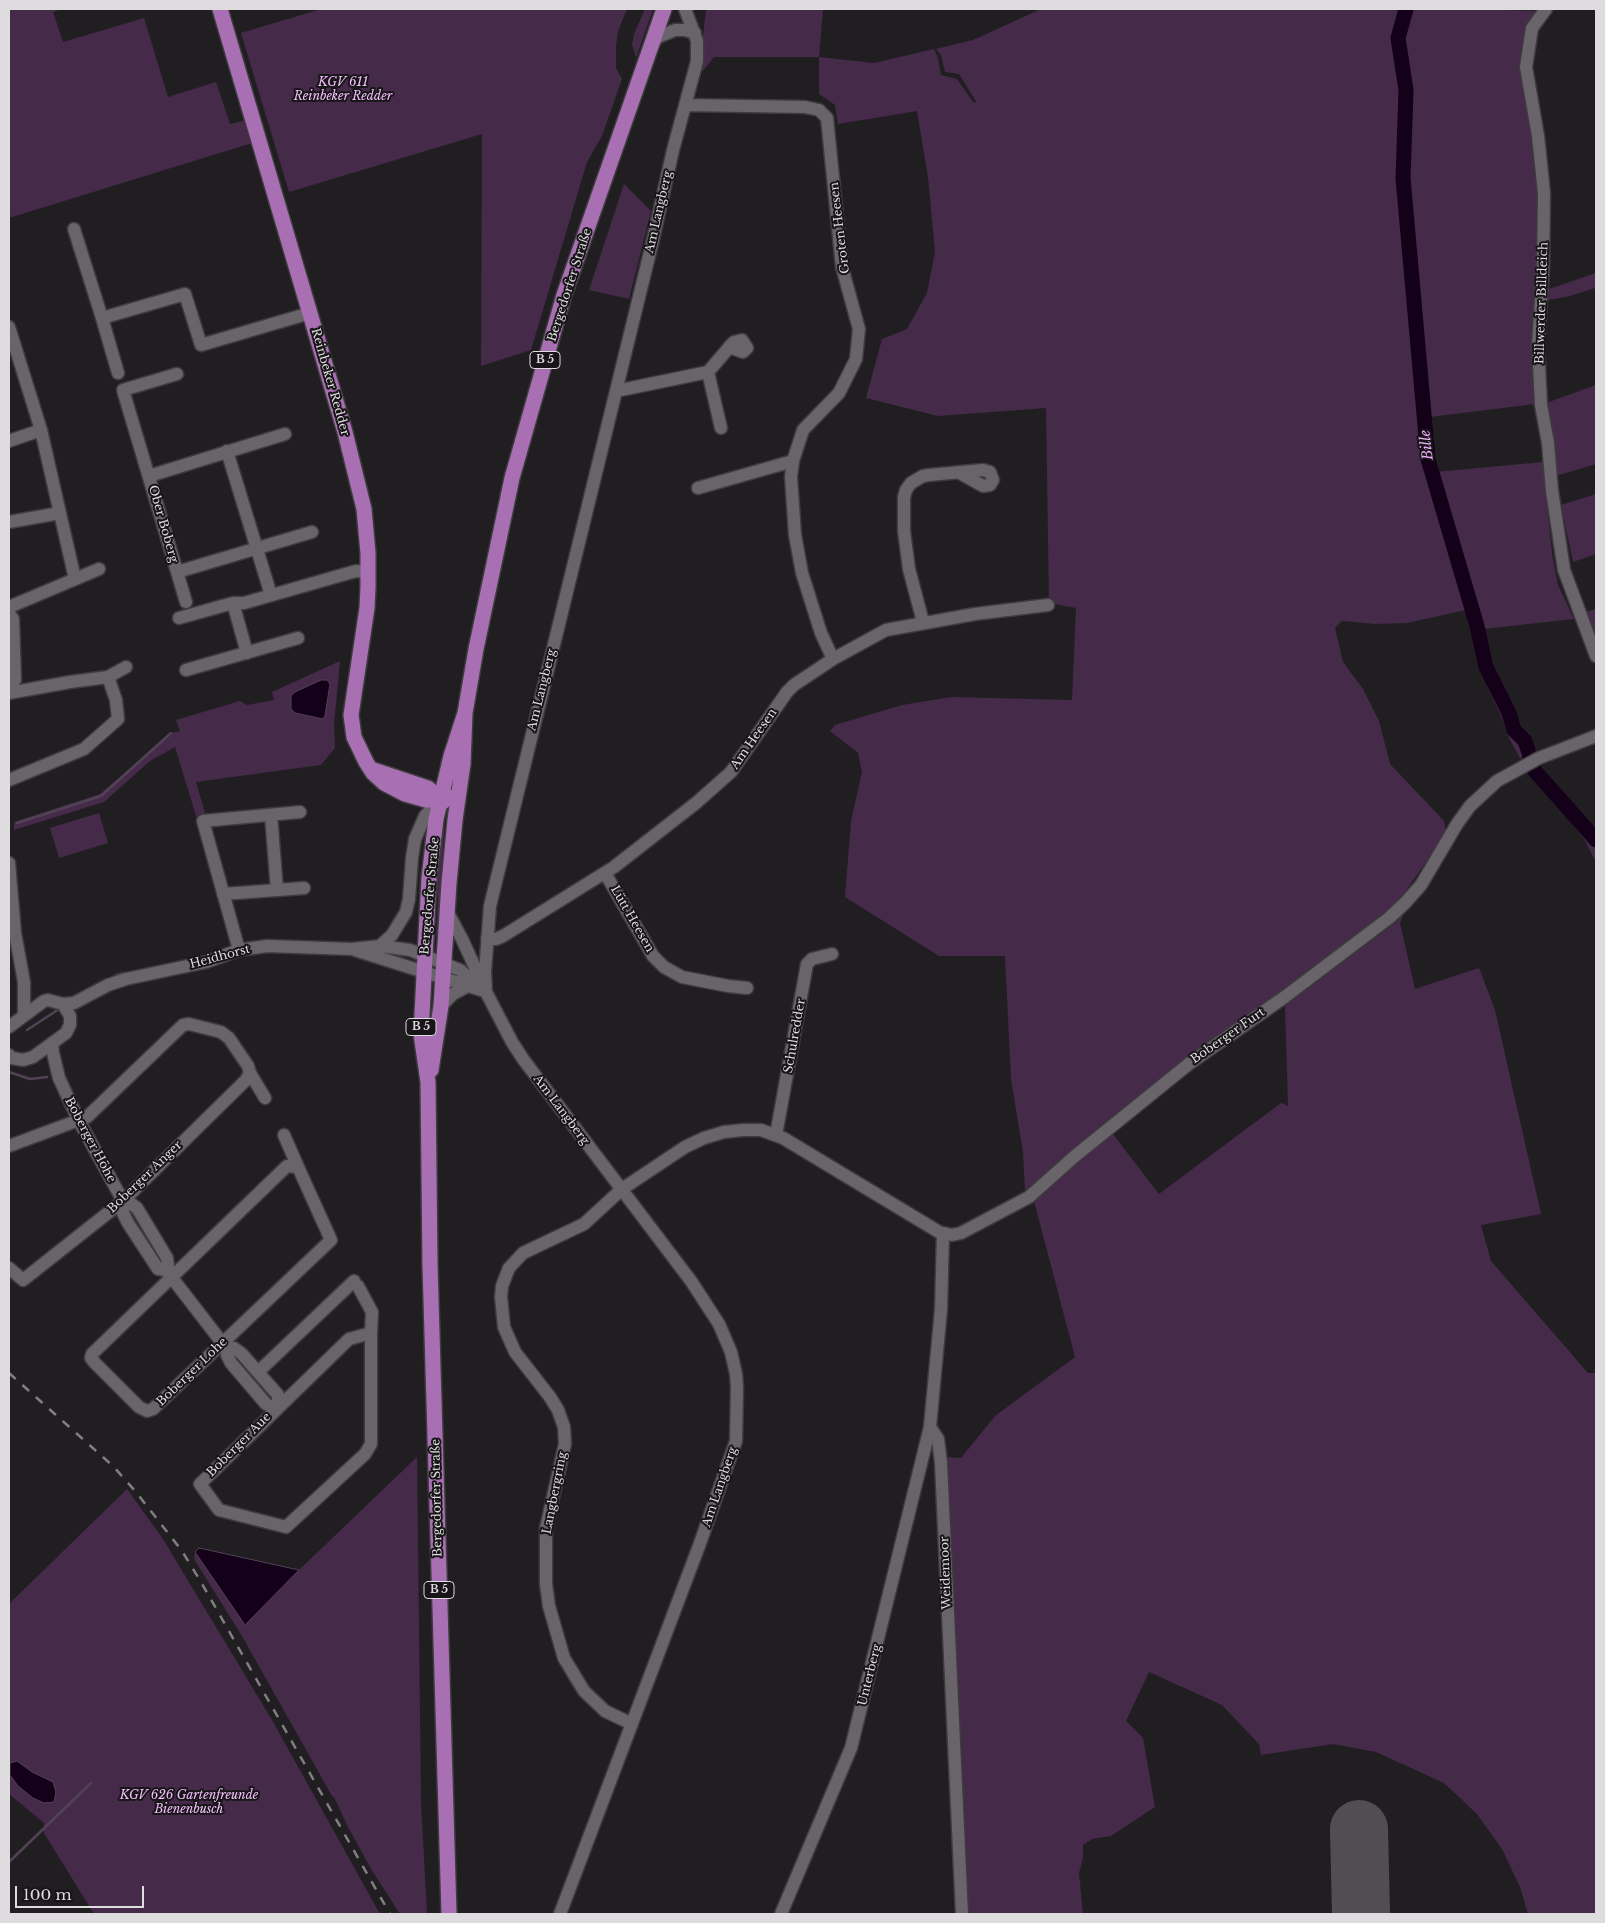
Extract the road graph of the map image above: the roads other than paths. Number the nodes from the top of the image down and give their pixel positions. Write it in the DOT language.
graph roads {
  1 [pos="220,9"];
  2 [pos="664,9"];
  3 [pos="685,9"];
  4 [pos="1546,9"];
  5 [pos="695,33"];
  6 [pos="652,44"];
  7 [pos="686,104"];
  8 [pos="74,230"];
  9 [pos="310,313"];
  10 [pos="102,318"];
  11 [pos="9,327"];
  12 [pos="729,347"];
  13 [pos="13,355"];
  14 [pos="708,372"];
  15 [pos="118,373"];
  16 [pos="177,374"];
  17 [pos="616,391"];
  18 [pos="721,428"];
  19 [pos="41,430"];
  20 [pos="285,434"];
  21 [pos="9,441"];
  22 [pos="227,451"];
  23 [pos="792,461"];
  24 [pos="958,472"];
  25 [pos="149,476"];
  26 [pos="698,488"];
  27 [pos="60,513"];
  28 [pos="9,522"];
  29 [pos="312,532"];
  30 [pos="257,548"];
  31 [pos="99,569"];
  32 [pos="177,572"];
  33 [pos="369,572"];
  34 [pos="75,579"];
  35 [pos="271,595"];
  36 [pos="186,602"];
  37 [pos="233,603"];
  38 [pos="1048,605"];
  39 [pos="9,607"];
  40 [pos="9,613"];
  41 [pos="179,618"];
  42 [pos="923,622"];
  43 [pos="298,638"];
  44 [pos="247,652"];
  45 [pos="1596,656"];
  46 [pos="833,660"];
  47 [pos="126,667"];
  48 [pos="186,670"];
  49 [pos="108,677"];
  50 [pos="9,692"];
  51 [pos="465,713"];
  52 [pos="1596,736"];
  53 [pos="9,780"];
  54 [pos="458,791"];
  55 [pos="440,800"];
  56 [pos="300,812"];
  57 [pos="271,815"];
  58 [pos="455,820"];
  59 [pos="9,863"];
  60 [pos="606,872"];
  61 [pos="304,888"];
  62 [pos="277,890"];
  63 [pos="224,894"];
  64 [pos="447,911"];
  65 [pos="487,939"];
  66 [pos="380,946"];
  67 [pos="352,949"];
  68 [pos="239,950"];
  69 [pos="832,954"];
  70 [pos="425,956"];
  71 [pos="443,971"];
  72 [pos="424,972"];
  73 [pos="24,982"];
  74 [pos="468,986"];
  75 [pos="747,988"];
  76 [pos="486,992"];
  77 [pos="93,994"];
  78 [pos="44,1001"];
  79 [pos="63,1004"];
  80 [pos="441,1006"];
  81 [pos="24,1015"];
  82 [pos="71,1020"];
  83 [pos="9,1026"];
  84 [pos="52,1043"];
  85 [pos="9,1055"];
  86 [pos="36,1055"];
  87 [pos="250,1072"];
  88 [pos="59,1078"];
  89 [pos="428,1082"];
  90 [pos="265,1098"];
  91 [pos="79,1121"];
  92 [pos="284,1135"];
  93 [pos="776,1136"];
  94 [pos="9,1146"];
  95 [pos="298,1167"];
  96 [pos="622,1189"];
  97 [pos="122,1201"];
  98 [pos="943,1234"];
  99 [pos="9,1268"];
  100 [pos="168,1273"];
  101 [pos="372,1333"];
  102 [pos="224,1346"];
  103 [pos="258,1372"];
  104 [pos="278,1406"];
  105 [pos="930,1427"];
  106 [pos="632,1724"];
  107 [pos="449,1914"];
  108 [pos="560,1914"];
  109 [pos="781,1914"];
  110 [pos="962,1914"];
  1 -- 9 [label="main road, Reinbeker Redder"];
  2 -- 6 [label="main road, Bergedorfer Straße / B 5"];
  3 -- 5 [label="street, Am Langberg"];
  4 -- 45 [label="street, Billwerder Billdeich"];
  5 -- 6 [label="street"];
  5 -- 7 [label="street, Am Langberg"];
  6 -- 51 [label="main road, Bergedorfer Straße / B 5"];
  7 -- 17 [label="street, Am Langberg"];
  7 -- 23 [label="street, Groten Heesen"];
  8 -- 10 [label="street"];
  9 -- 10 [label="street"];
  9 -- 33 [label="main road, Reinbeker Redder"];
  10 -- 15 [label="street"];
  11 -- 13 [label="street"];
  12 -- 14 [label="street"];
  13 -- 19 [label="street"];
  14 -- 17 [label="street"];
  14 -- 18 [label="street"];
  16 -- 25 [label="street, Ober Boberg"];
  17 -- 65 [label="street, Am Langberg"];
  19 -- 21 [label="street"];
  19 -- 27 [label="street"];
  20 -- 22 [label="street, Ober Boberg"];
  22 -- 25 [label="street, Ober Boberg"];
  22 -- 30 [label="street"];
  23 -- 26 [label="street"];
  23 -- 46 [label="street, Groten Heesen"];
  24 -- 42 [label="street"];
  25 -- 32 [label="street, Ober Boberg"];
  27 -- 28 [label="street"];
  27 -- 34 [label="street"];
  29 -- 30 [label="street, Ober Boberg"];
  30 -- 32 [label="street, Ober Boberg"];
  30 -- 35 [label="street"];
  31 -- 34 [label="street"];
  32 -- 36 [label="street, Ober Boberg"];
  33 -- 35 [label="street"];
  33 -- 55 [label="main road, Reinbeker Redder"];
  34 -- 39 [label="street"];
  35 -- 37 [label="street"];
  37 -- 41 [label="street"];
  37 -- 44 [label="street"];
  38 -- 42 [label="street, Am Heesen"];
  40 -- 50 [label="street"];
  42 -- 46 [label="street, Am Heesen"];
  43 -- 44 [label="street"];
  44 -- 48 [label="street"];
  46 -- 60 [label="street, Am Heesen"];
  47 -- 49 [label="street"];
  49 -- 50 [label="street"];
  49 -- 53 [label="street"];
  51 -- 54 [label="main road, Bergedorfer Straße / B 5"];
  51 -- 55 [label="main road, Bergedorfer Straße / B 5"];
  52 -- 98 [label="street, Boberger Furt"];
  54 -- 55 [label="main road"];
  54 -- 58 [label="main road, Bergedorfer Straße / B 5"];
  55 -- 58 [label="main road, Reinbeker Redder"];
  55 -- 66 [label="street"];
  55 -- 70 [label="main road, Bergedorfer Straße / B 5"];
  56 -- 57 [label="street"];
  57 -- 62 [label="street"];
  57 -- 63 [label="street"];
  58 -- 64 [label="main road, Bergedorfer Straße / B 5"];
  59 -- 73 [label="street"];
  60 -- 65 [label="street, Am Heesen"];
  60 -- 75 [label="street, Lütt Heesen"];
  61 -- 62 [label="street"];
  62 -- 63 [label="street"];
  63 -- 68 [label="street"];
  64 -- 71 [label="main road, Bergedorfer Straße / B 5"];
  64 -- 76 [label="street"];
  65 -- 76 [label="street, Am Langberg"];
  66 -- 67 [label="street, Heidhorst"];
  66 -- 70 [label="street, Heidhorst"];
  67 -- 68 [label="street, Heidhorst"];
  67 -- 72 [label="street, Heidhorst"];
  68 -- 77 [label="street, Heidhorst"];
  69 -- 93 [label="street, Schulredder"];
  70 -- 71 [label="street, Heidhorst"];
  70 -- 72 [label="main road, Bergedorfer Straße / B 5"];
  71 -- 72 [label="street, Am Langberg"];
  71 -- 74 [label="street, Am Langberg"];
  71 -- 76 [label="street, Am Langberg"];
  71 -- 80 [label="main road, Bergedorfer Straße / B 5"];
  72 -- 89 [label="main road, Bergedorfer Straße / B 5"];
  73 -- 78 [label="street"];
  73 -- 81 [label="street"];
  74 -- 76 [label="street, Am Langberg"];
  74 -- 80 [label="street"];
  76 -- 96 [label="street, Am Langberg"];
  77 -- 79 [label="street, Heidhorst"];
  77 -- 82 [label="street, Heidhorst"];
  78 -- 79 [label="street, Heidhorst"];
  78 -- 81 [label="street"];
  79 -- 82 [label="street"];
  80 -- 89 [label="main road, Bergedorfer Straße / B 5"];
  81 -- 83 [label="street"];
  82 -- 84 [label="street, Heidhorst"];
  84 -- 86 [label="street, Heidhorst"];
  84 -- 88 [label="street, Boberger Höhe"];
  85 -- 86 [label="street"];
  86 -- 88 [label="street, Boberger Höhe"];
  87 -- 90 [label="street"];
  87 -- 91 [label="street"];
  87 -- 97 [label="street, Boberger Anger"];
  88 -- 91 [label="street, Boberger Höhe"];
  89 -- 107 [label="main road, Bergedorfer Straße / B 5"];
  91 -- 94 [label="street"];
  91 -- 97 [label="street, Boberger Höhe"];
  92 -- 95 [label="street, Boberger Lohe"];
  93 -- 96 [label="street"];
  93 -- 98 [label="street"];
  95 -- 100 [label="street, Boberger Lohe"];
  95 -- 102 [label="street, Boberger Lohe"];
  96 -- 106 [label="street, Am Langberg"];
  96 -- 106 [label="street, Langbergring"];
  97 -- 99 [label="street, Boberger Anger"];
  97 -- 100 [label="street, Boberger Höhe"];
  98 -- 105 [label="street, Weidemoor"];
  100 -- 102 [label="street, Boberger Höhe"];
  100 -- 102 [label="street, Boberger Lohe"];
  101 -- 103 [label="street, Boberger Aue"];
  101 -- 104 [label="street, Boberger Aue"];
  101 -- 104 [label="street, Boberger Aue"];
  102 -- 103 [label="street, Boberger Höhe"];
  102 -- 104 [label="street, Boberger Höhe"];
  103 -- 104 [label="street, Boberger Höhe"];
  105 -- 109 [label="street, Unterberg"];
  105 -- 110 [label="street, Weidemoor"];
  106 -- 108 [label="street, Am Langberg"];
}
